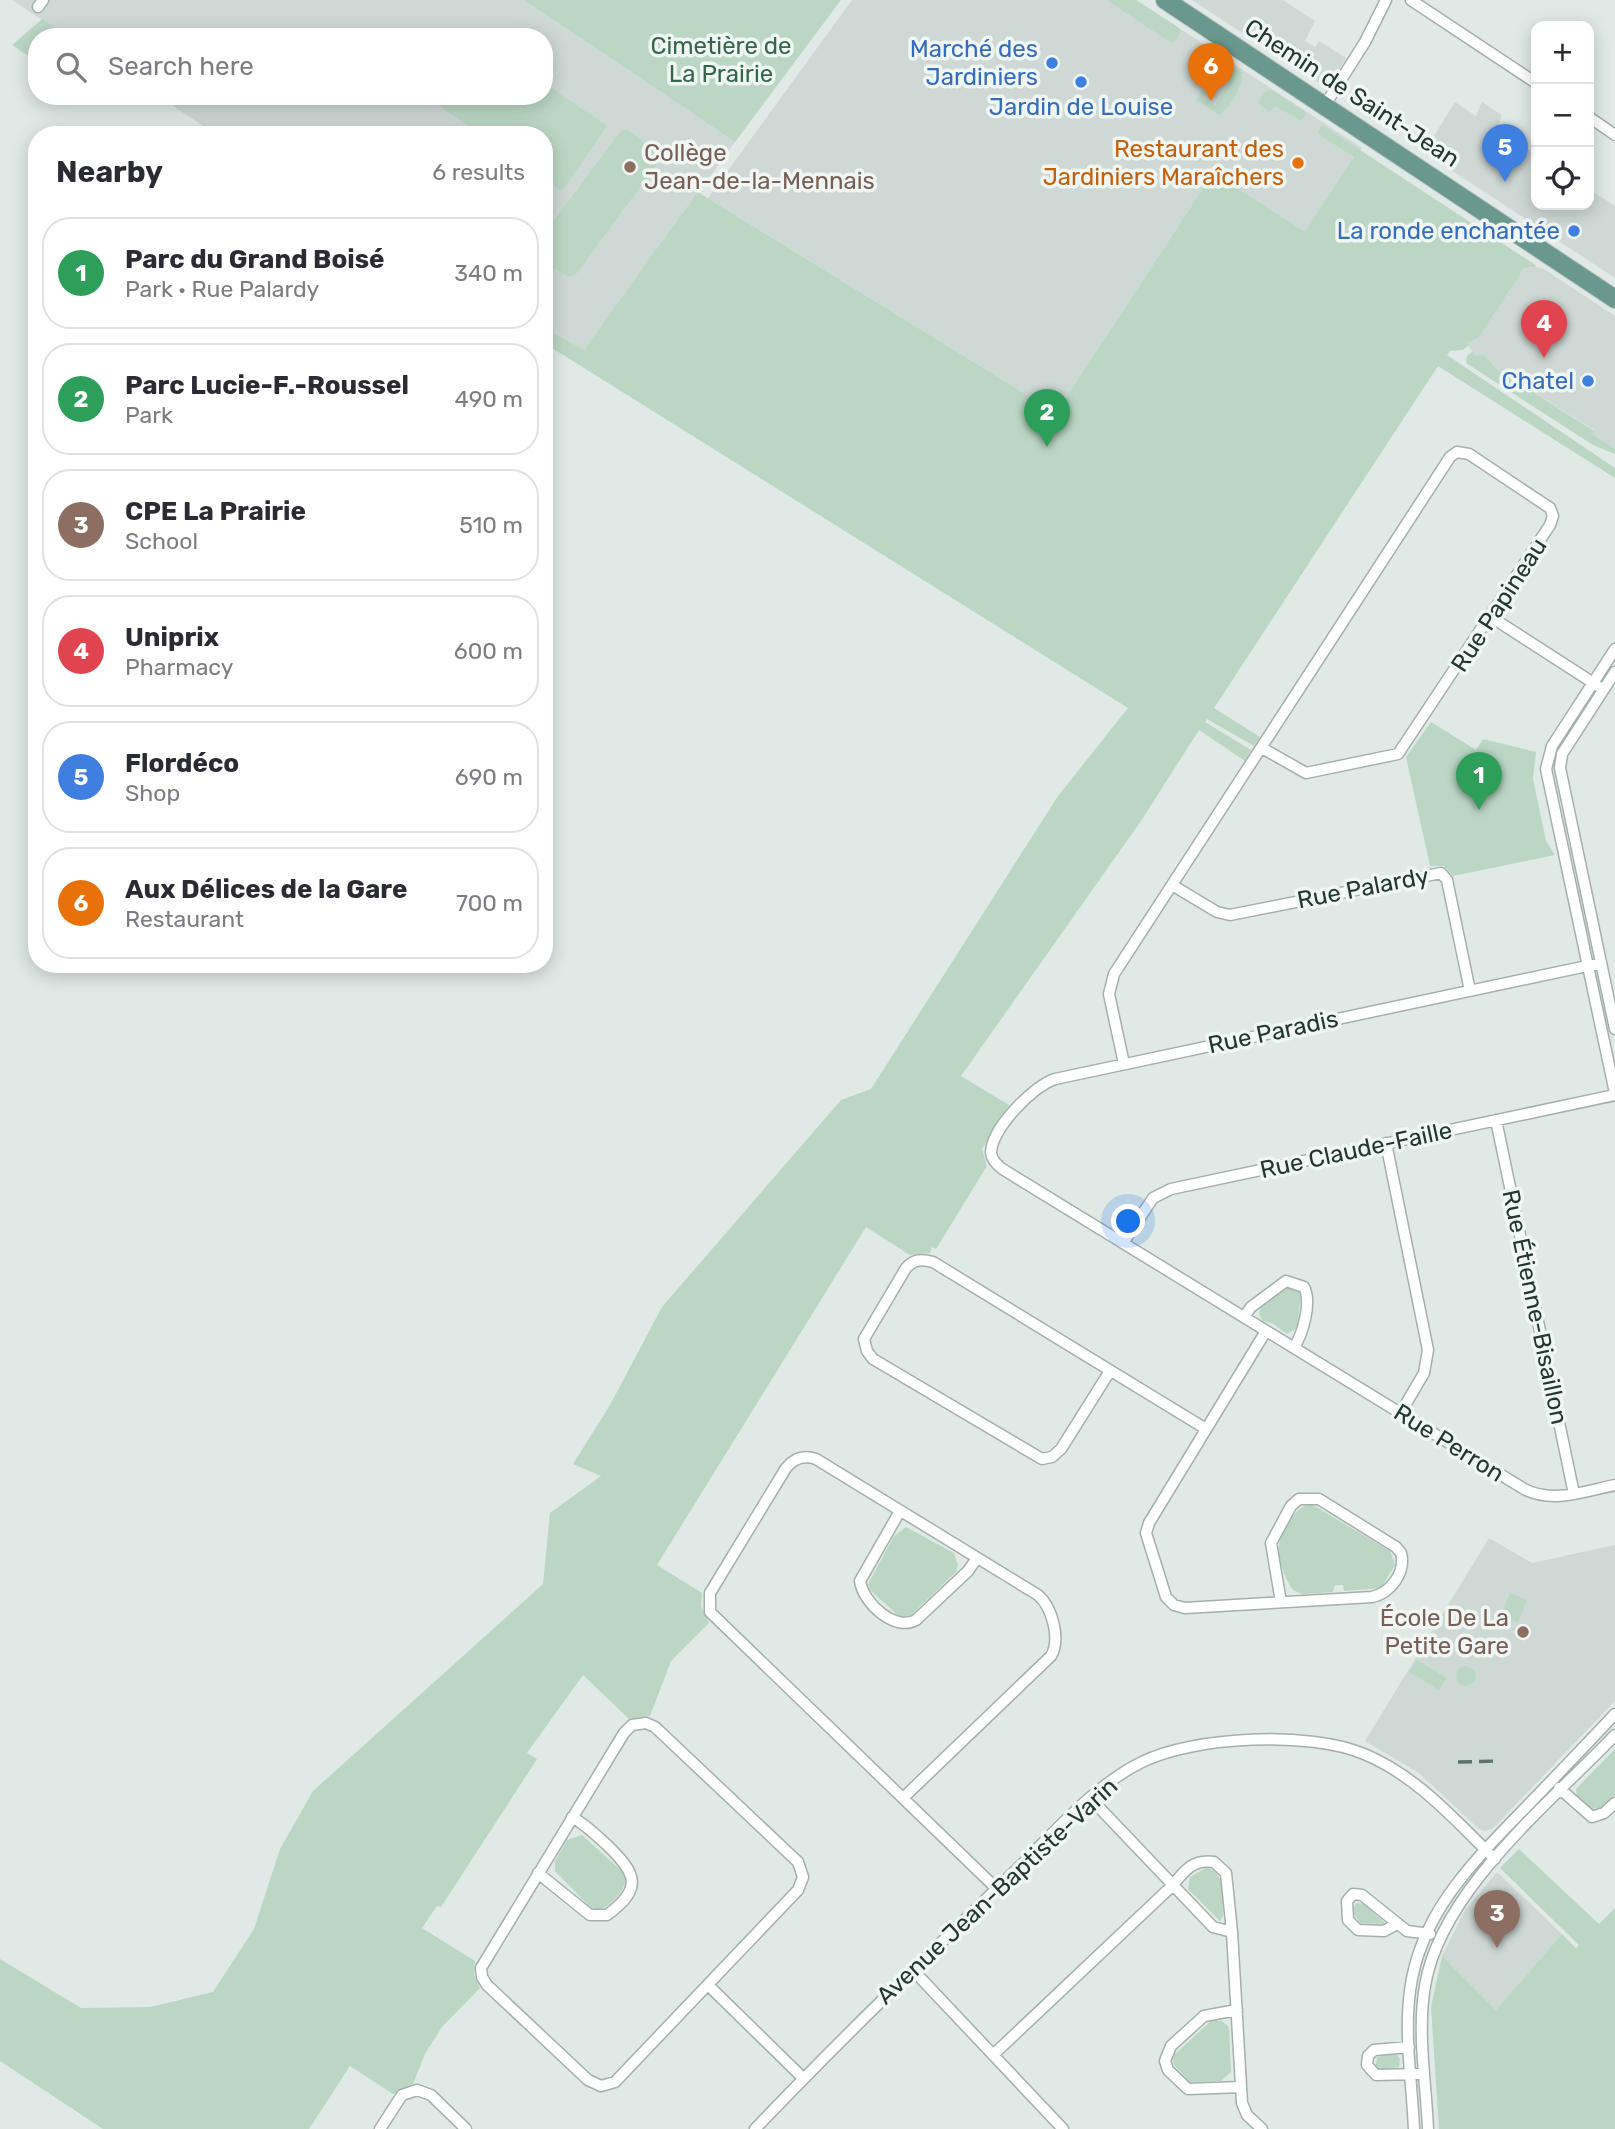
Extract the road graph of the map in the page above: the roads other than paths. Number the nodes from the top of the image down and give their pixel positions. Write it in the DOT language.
graph roads {
  1 [pos="1166,0"];
  2 [pos="1386,0"];
  3 [pos="1411,0"];
  4 [pos="1531,80"];
  5 [pos="1325,105"];
  6 [pos="1594,120"];
  7 [pos="1615,135"];
  8 [pos="1615,299"];
  9 [pos="1491,617"];
  10 [pos="1615,649"];
  11 [pos="1615,672"];
  12 [pos="1592,683"];
  13 [pos="1603,690"];
  14 [pos="1262,748"];
  15 [pos="1172,885"];
  16 [pos="1601,963"];
  17 [pos="1588,966"];
  18 [pos="1470,991"];
  19 [pos="1615,1030"];
  20 [pos="1124,1064"];
  21 [pos="1615,1094"];
  22 [pos="1496,1120"];
  23 [pos="1386,1143"];
  24 [pos="995,1163"];
  25 [pos="1123,1243"];
  26 [pos="1244,1317"];
  27 [pos="1266,1331"];
  28 [pos="1294,1348"];
  29 [pos="1110,1371"];
  30 [pos="1400,1414"];
  31 [pos="1206,1429"];
  32 [pos="1615,1485"];
  33 [pos="1574,1494"];
  34 [pos="900,1511"];
  35 [pos="977,1558"];
  36 [pos="1281,1602"];
  37 [pos="1615,1714"];
  38 [pos="1615,1735"];
  39 [pos="1552,1781"];
  40 [pos="1561,1791"];
  41 [pos="903,1798"];
  42 [pos="1091,1799"];
  43 [pos="1615,1803"];
  44 [pos="572,1817"];
  45 [pos="1485,1850"];
  46 [pos="1495,1859"];
  47 [pos="538,1873"];
  48 [pos="1173,1885"];
  49 [pos="997,1889"];
  50 [pos="1397,1924"];
  51 [pos="1231,1932"];
  52 [pos="1426,1933"];
  53 [pos="1439,1938"];
  54 [pos="912,1969"];
  55 [pos="708,1985"];
  56 [pos="1237,2010"];
  57 [pos="1409,2046"];
  58 [pos="993,2055"];
  59 [pos="1411,2074"];
  60 [pos="1425,2074"];
  61 [pos="803,2078"];
  62 [pos="1241,2087"];
  63 [pos="380,2129"];
  64 [pos="466,2129"];
  65 [pos="755,2129"];
  66 [pos="1063,2129"];
  67 [pos="1262,2129"];
  68 [pos="1414,2129"];
  69 [pos="1428,2129"];
  1 -- 5 [label="main road, Chemin de Saint-Jean"];
  2 -- 5 [label="street"];
  3 -- 4 [label="street"];
  5 -- 8 [label="main road, Chemin de Saint-Jean"];
  6 -- 7 [label="street"];
  9 -- 12 [label="street"];
  9 -- 14 [label="street, Rue Papineau"];
  9 -- 14 [label="street, Rue Papineau"];
  10 -- 12 [label="street"];
  11 -- 13 [label="street"];
  12 -- 13 [label="street"];
  12 -- 17 [label="street"];
  13 -- 16 [label="street"];
  14 -- 15 [label="street, Rue Papineau"];
  15 -- 18 [label="street, Rue Palardy"];
  15 -- 20 [label="street, Rue Papineau"];
  16 -- 17 [label="street, Rue Paradis"];
  16 -- 19 [label="street"];
  17 -- 18 [label="street, Rue Paradis"];
  17 -- 21 [label="street"];
  18 -- 20 [label="street, Rue Paradis"];
  20 -- 24 [label="street, Rue Paradis"];
  21 -- 22 [label="street, Rue Claude-Faille"];
  22 -- 23 [label="street, Rue Claude-Faille"];
  22 -- 33 [label="street, Rue Étienne-Bisaillon"];
  23 -- 25 [label="street, Rue Claude-Faille"];
  23 -- 30 [label="street"];
  24 -- 25 [label="street, Rue Perron"];
  25 -- 26 [label="street, Rue Perron"];
  26 -- 27 [label="street, Rue Perron"];
  26 -- 28 [label="street"];
  27 -- 28 [label="street, Rue Perron"];
  27 -- 31 [label="street"];
  28 -- 30 [label="street, Rue Perron"];
  29 -- 29 [label="street"];
  29 -- 31 [label="street"];
  30 -- 33 [label="street, Rue Perron"];
  31 -- 36 [label="street"];
  32 -- 33 [label="street, Rue Perron"];
  34 -- 35 [label="street"];
  34 -- 35 [label="street"];
  34 -- 41 [label="street"];
  35 -- 41 [label="street"];
  36 -- 36 [label="street"];
  37 -- 39 [label="street"];
  38 -- 40 [label="street"];
  39 -- 40 [label="street"];
  39 -- 45 [label="street"];
  40 -- 43 [label="street"];
  40 -- 46 [label="street"];
  41 -- 49 [label="street"];
  42 -- 45 [label="street, Avenue Jean-Baptiste-Varin"];
  42 -- 48 [label="street"];
  42 -- 49 [label="street, Avenue Jean-Baptiste-Varin"];
  44 -- 47 [label="street"];
  44 -- 47 [label="street"];
  44 -- 55 [label="street"];
  45 -- 46 [label="street, Avenue Jean-Baptiste-Varin"];
  45 -- 52 [label="street"];
  46 -- 53 [label="street"];
  47 -- 55 [label="street"];
  48 -- 51 [label="street"];
  48 -- 51 [label="street"];
  48 -- 58 [label="street"];
  49 -- 54 [label="street, Avenue Jean-Baptiste-Varin"];
  50 -- 50 [label="street"];
  50 -- 52 [label="street"];
  51 -- 56 [label="street"];
  52 -- 53 [label="street"];
  52 -- 57 [label="street"];
  53 -- 60 [label="street"];
  54 -- 58 [label="street"];
  54 -- 61 [label="street, Avenue Jean-Baptiste-Varin"];
  55 -- 61 [label="street"];
  56 -- 62 [label="street"];
  56 -- 62 [label="street"];
  57 -- 59 [label="street"];
  57 -- 59 [label="street"];
  58 -- 66 [label="street"];
  59 -- 60 [label="street"];
  59 -- 68 [label="street"];
  60 -- 69 [label="street"];
  61 -- 65 [label="street, Avenue Jean-Baptiste-Varin"];
  62 -- 67 [label="street"];
  63 -- 64 [label="street"];
}
